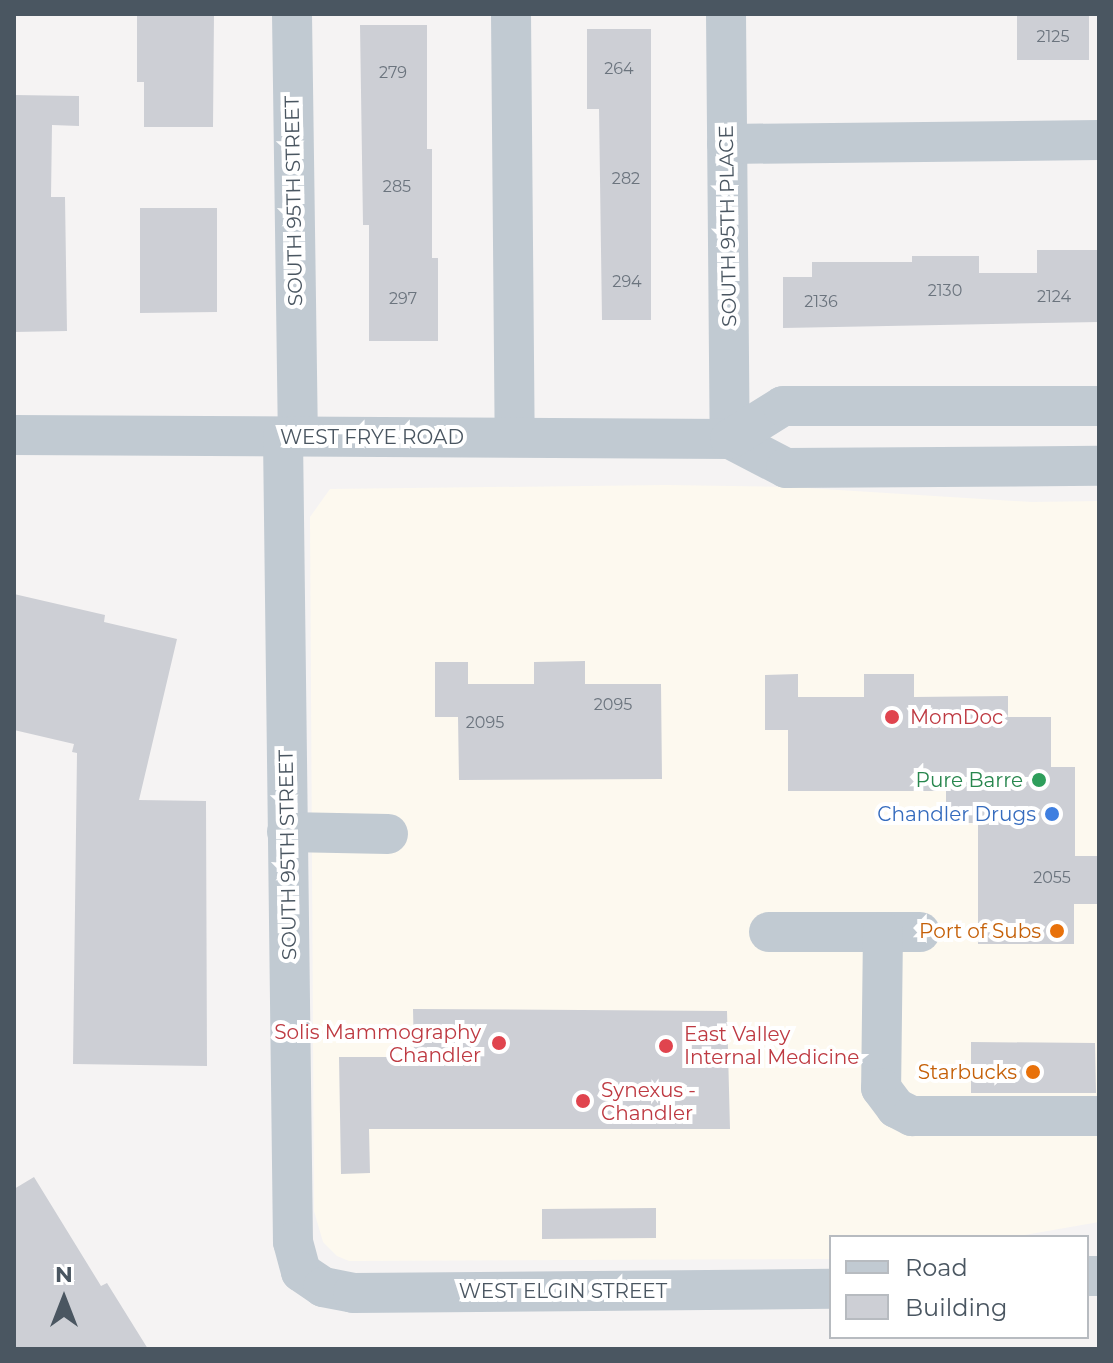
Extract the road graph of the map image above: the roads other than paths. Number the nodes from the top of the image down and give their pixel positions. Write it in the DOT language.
graph roads {
  1 [pos="292,14"];
  2 [pos="511,14"];
  3 [pos="726,14"];
  4 [pos="1099,140"];
  5 [pos="727,144"];
  6 [pos="1099,406"];
  7 [pos="14,435"];
  8 [pos="290,437"];
  9 [pos="515,437"];
  10 [pos="730,439"];
  11 [pos="1099,466"];
  12 [pos="287,832"];
  13 [pos="388,834"];
  14 [pos="769,932"];
  15 [pos="1099,1116"];
  16 [pos="301,1272"];
  17 [pos="829,1289"];
  1 -- 8 [label="street, SOUTH 95TH STREET"];
  2 -- 9 [label="street"];
  3 -- 5 [label="street, SOUTH 95TH PLACE"];
  4 -- 5 [label="street"];
  5 -- 10 [label="street, SOUTH 95TH PLACE"];
  6 -- 10 [label="street"];
  7 -- 8 [label="street, WEST FRYE ROAD"];
  8 -- 9 [label="street, WEST FRYE ROAD"];
  8 -- 12 [label="street, SOUTH 95TH STREET"];
  9 -- 10 [label="street, WEST FRYE ROAD"];
  10 -- 11 [label="street, WEST FRYE ROAD"];
  12 -- 13 [label="street"];
  12 -- 16 [label="street, SOUTH 95TH STREET"];
  14 -- 15 [label="street"];
  16 -- 17 [label="street, WEST ELGIN STREET"];
}
